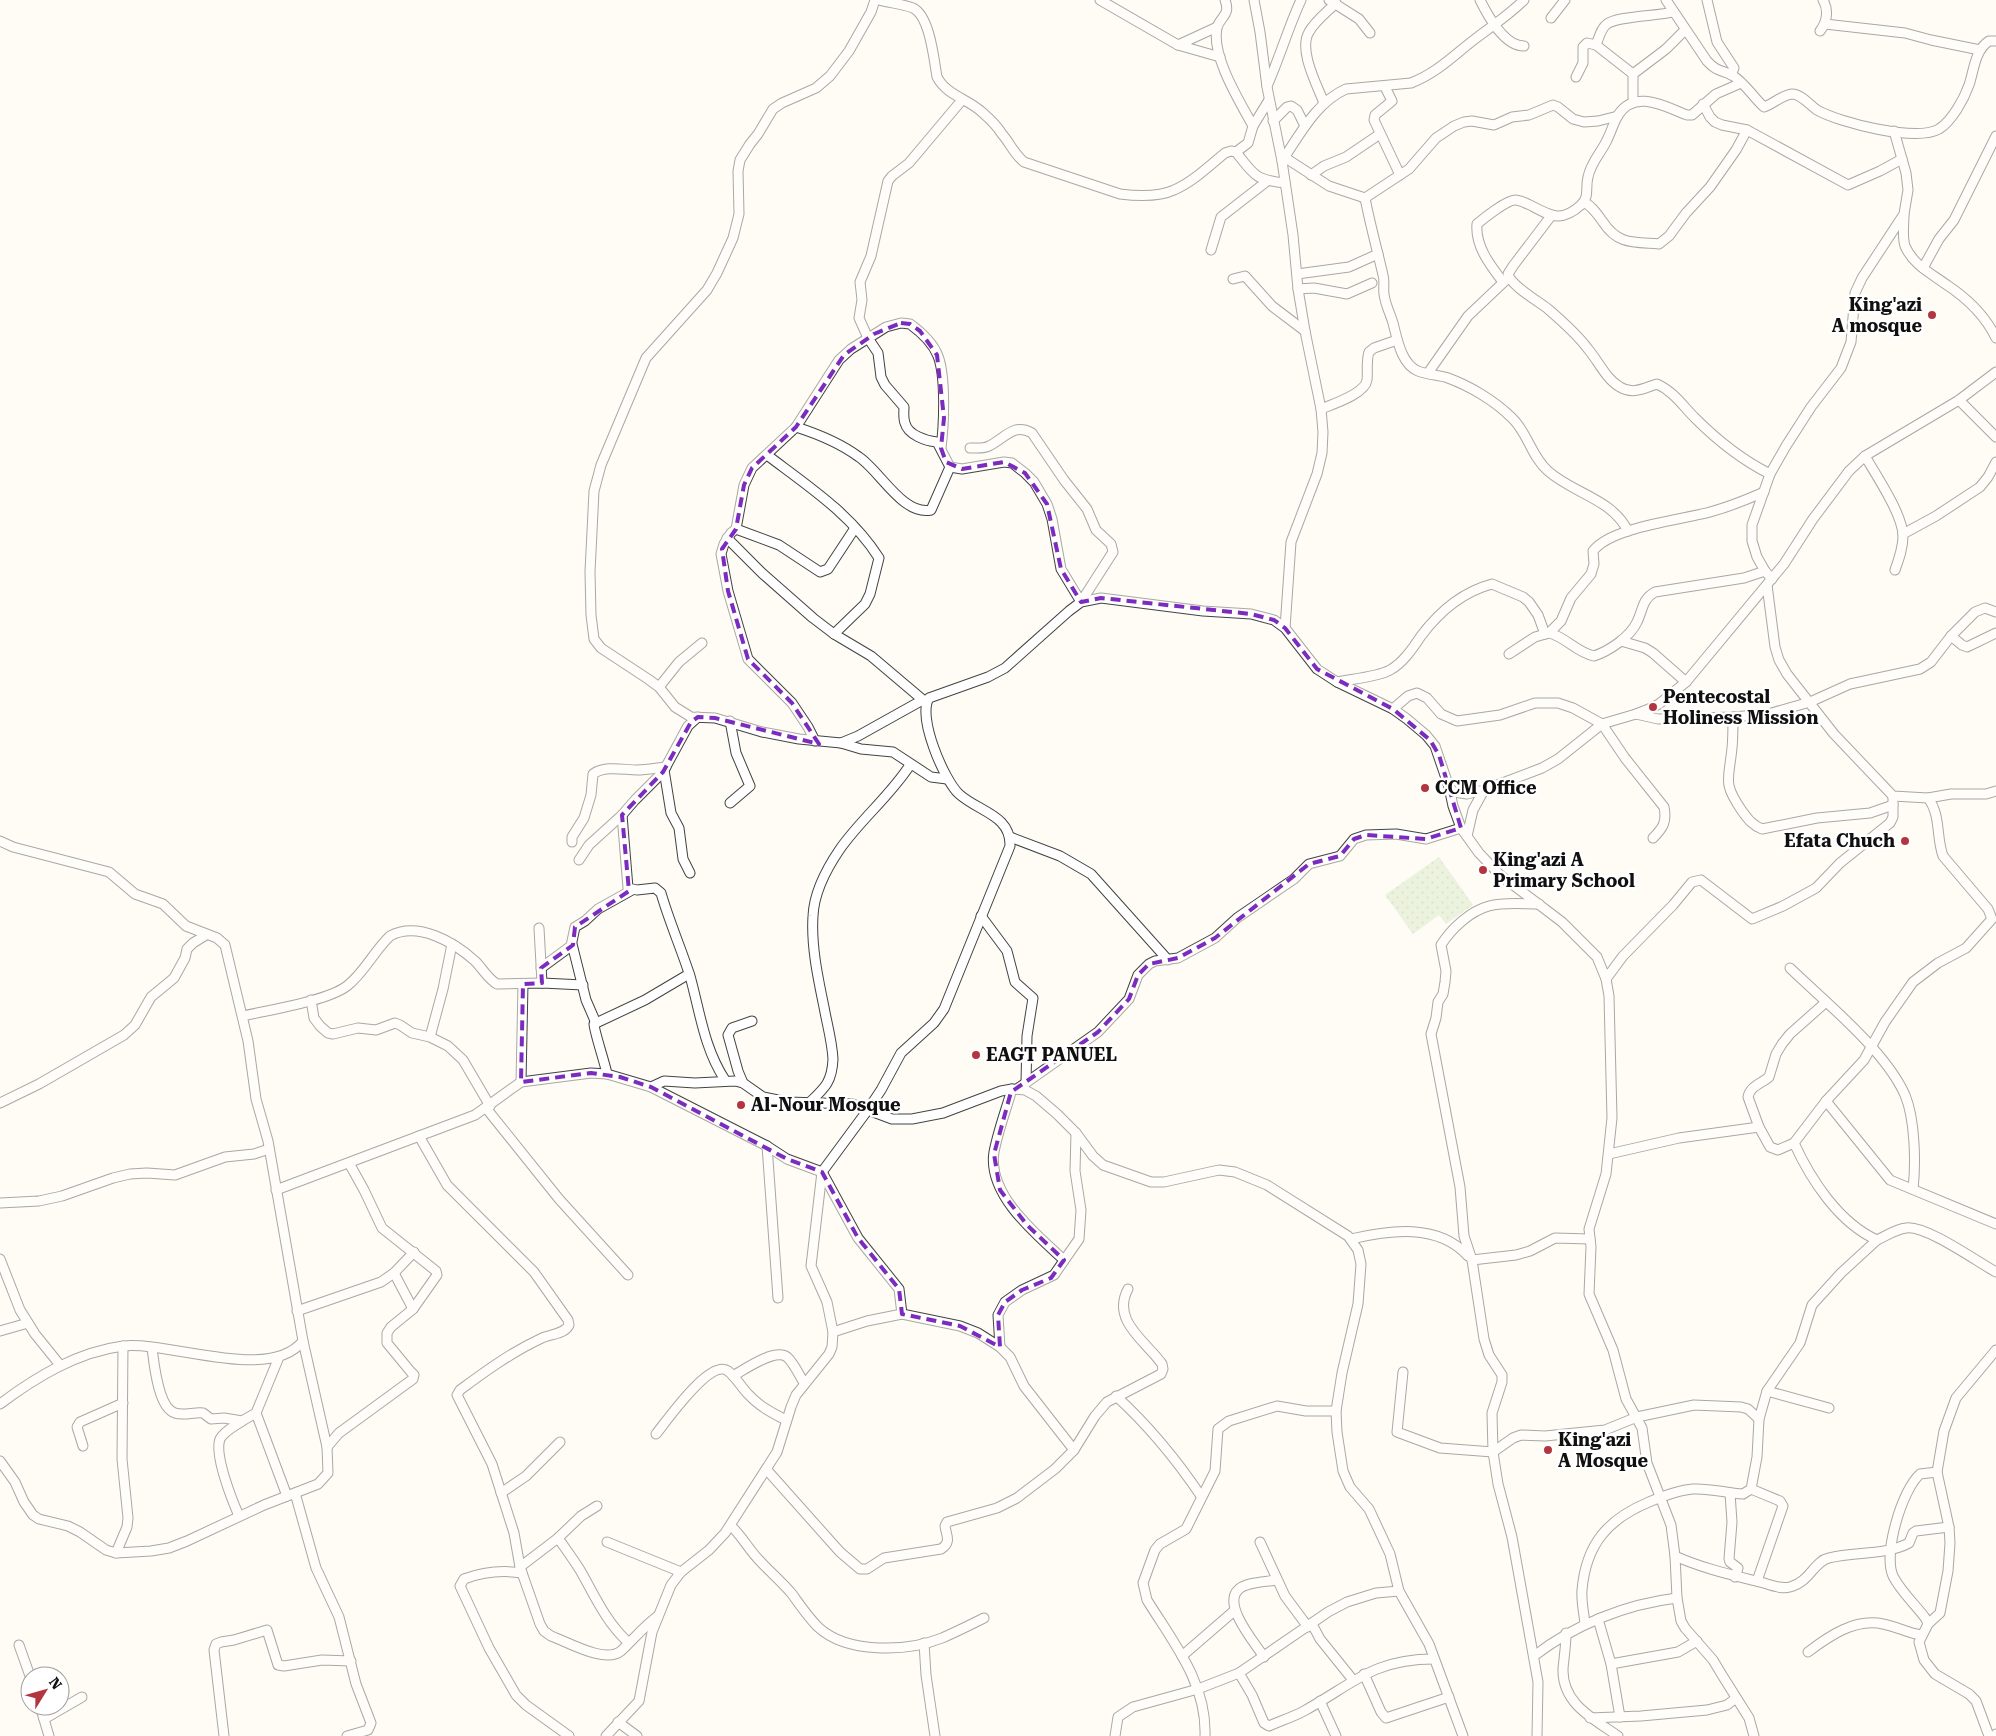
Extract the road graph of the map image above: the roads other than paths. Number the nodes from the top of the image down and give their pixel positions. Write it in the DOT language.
graph roads {
  1 [pos="875,0"];
  2 [pos="879,0"];
  3 [pos="1100,0"];
  4 [pos="1224,0"];
  5 [pos="1254,0"];
  6 [pos="1301,0"];
  7 [pos="1480,0"];
  8 [pos="1524,0"];
  9 [pos="1564,0"];
  10 [pos="1666,0"];
  11 [pos="1707,0"];
  12 [pos="1823,0"];
  13 [pos="1333,1"];
  14 [pos="1673,12"];
  15 [pos="1551,18"];
  16 [pos="1494,26"];
  17 [pos="1217,27"];
  18 [pos="1685,30"];
  19 [pos="1370,33"];
  20 [pos="1995,39"];
  21 [pos="1178,45"];
  22 [pos="1596,45"];
  23 [pos="1524,46"];
  24 [pos="1980,50"];
  25 [pos="1220,57"];
  26 [pos="1633,74"];
  27 [pos="1732,75"];
  28 [pos="1576,77"];
  29 [pos="1741,82"];
  30 [pos="1384,86"];
  31 [pos="1267,88"];
  32 [pos="962,100"];
  33 [pos="1269,100"];
  34 [pos="1633,101"];
  35 [pos="1324,104"];
  36 [pos="1703,104"];
  37 [pos="1618,116"];
  38 [pos="1273,121"];
  39 [pos="1253,126"];
  40 [pos="1305,126"];
  41 [pos="1747,130"];
  42 [pos="1894,132"];
  43 [pos="1380,134"];
  44 [pos="1996,136"];
  45 [pos="1236,152"];
  46 [pos="1902,158"];
  47 [pos="1283,159"];
  48 [pos="1400,175"];
  49 [pos="1311,176"];
  50 [pos="1266,182"];
  51 [pos="1285,183"];
  52 [pos="1364,198"];
  53 [pos="1584,202"];
  54 [pos="1904,214"];
  55 [pos="1551,216"];
  56 [pos="1211,250"];
  57 [pos="1378,254"];
  58 [pos="1923,268"];
  59 [pos="1298,274"];
  60 [pos="1233,279"];
  61 [pos="1506,280"];
  62 [pos="1372,283"];
  63 [pos="1298,289"];
  64 [pos="1305,331"];
  65 [pos="868,338"];
  66 [pos="1996,338"];
  67 [pos="1397,340"];
  68 [pos="1996,372"];
  69 [pos="1428,373"];
  70 [pos="1959,400"];
  71 [pos="1321,409"];
  72 [pos="796,427"];
  73 [pos="1996,437"];
  74 [pos="941,448"];
  75 [pos="970,448"];
  76 [pos="767,455"];
  77 [pos="1865,456"];
  78 [pos="1996,462"];
  79 [pos="950,467"];
  80 [pos="1770,474"];
  81 [pos="1764,492"];
  82 [pos="855,528"];
  83 [pos="736,529"];
  84 [pos="1628,531"];
  85 [pos="1903,534"];
  86 [pos="728,538"];
  87 [pos="1895,570"];
  88 [pos="1765,571"];
  89 [pos="1769,582"];
  90 [pos="1081,602"];
  91 [pos="1996,612"];
  92 [pos="1285,628"];
  93 [pos="1547,633"];
  94 [pos="1996,633"];
  95 [pos="834,634"];
  96 [pos="1951,636"];
  97 [pos="1621,641"];
  98 [pos="702,643"];
  99 [pos="1509,654"];
  100 [pos="1337,682"];
  101 [pos="1686,682"];
  102 [pos="659,687"];
  103 [pos="925,700"];
  104 [pos="1810,702"];
  105 [pos="1393,709"];
  106 [pos="1636,714"];
  107 [pos="698,717"];
  108 [pos="1733,717"];
  109 [pos="730,721"];
  110 [pos="1602,724"];
  111 [pos="815,742"];
  112 [pos="841,743"];
  113 [pos="910,765"];
  114 [pos="665,768"];
  115 [pos="948,779"];
  116 [pos="1449,787"];
  117 [pos="1484,790"];
  118 [pos="1996,791"];
  119 [pos="1928,798"];
  120 [pos="1893,801"];
  121 [pos="730,804"];
  122 [pos="622,815"];
  123 [pos="1461,828"];
  124 [pos="1467,836"];
  125 [pos="1010,837"];
  126 [pos="1653,838"];
  127 [pos="0,841"];
  128 [pos="572,842"];
  129 [pos="579,860"];
  130 [pos="690,873"];
  131 [pos="632,890"];
  132 [pos="1540,904"];
  133 [pos="981,916"];
  134 [pos="539,928"];
  135 [pos="206,935"];
  136 [pos="452,944"];
  137 [pos="572,944"];
  138 [pos="1168,960"];
  139 [pos="541,968"];
  140 [pos="1790,968"];
  141 [pos="689,974"];
  142 [pos="1606,979"];
  143 [pos="542,983"];
  144 [pos="523,984"];
  145 [pos="583,985"];
  146 [pos="311,1000"];
  147 [pos="1826,1002"];
  148 [pos="243,1016"];
  149 [pos="752,1021"];
  150 [pos="596,1023"];
  151 [pos="430,1038"];
  152 [pos="1871,1047"];
  153 [pos="607,1074"];
  154 [pos="725,1080"];
  155 [pos="521,1082"];
  156 [pos="743,1083"];
  157 [pos="1026,1083"];
  158 [pos="651,1087"];
  159 [pos="1014,1089"];
  160 [pos="1826,1101"];
  161 [pos="0,1103"];
  162 [pos="809,1103"];
  163 [pos="488,1107"];
  164 [pos="868,1111"];
  165 [pos="1759,1127"];
  166 [pos="1076,1133"];
  167 [pos="419,1136"];
  168 [pos="1794,1143"];
  169 [pos="767,1146"];
  170 [pos="269,1149"];
  171 [pos="1609,1154"];
  172 [pos="349,1163"];
  173 [pos="822,1172"];
  174 [pos="1913,1189"];
  175 [pos="276,1190"];
  176 [pos="1,1202"];
  177 [pos="1996,1224"];
  178 [pos="1350,1239"];
  179 [pos="1590,1239"];
  180 [pos="1877,1240"];
  181 [pos="414,1252"];
  182 [pos="0,1259"];
  183 [pos="1064,1260"];
  184 [pos="1472,1260"];
  185 [pos="1996,1272"];
  186 [pos="394,1273"];
  187 [pos="628,1275"];
  188 [pos="1128,1289"];
  189 [pos="778,1298"];
  190 [pos="413,1308"];
  191 [pos="297,1311"];
  192 [pos="902,1314"];
  193 [pos="28,1323"];
  194 [pos="0,1331"];
  195 [pos="833,1332"];
  196 [pos="303,1341"];
  197 [pos="123,1346"];
  198 [pos="152,1348"];
  199 [pos="1000,1348"];
  200 [pos="1996,1350"];
  201 [pos="279,1356"];
  202 [pos="60,1365"];
  203 [pos="1403,1372"];
  204 [pos="733,1376"];
  205 [pos="804,1383"];
  206 [pos="1767,1391"];
  207 [pos="1116,1396"];
  208 [pos="123,1403"];
  209 [pos="0,1404"];
  210 [pos="1829,1408"];
  211 [pos="1336,1411"];
  212 [pos="256,1413"];
  213 [pos="1637,1417"];
  214 [pos="1759,1419"];
  215 [pos="786,1420"];
  216 [pos="242,1421"];
  217 [pos="656,1434"];
  218 [pos="560,1442"];
  219 [pos="83,1446"];
  220 [pos="327,1447"];
  221 [pos="1074,1450"];
  222 [pos="1493,1452"];
  223 [pos="0,1461"];
  224 [pos="766,1469"];
  225 [pos="1937,1472"];
  226 [pos="1751,1489"];
  227 [pos="501,1493"];
  228 [pos="1730,1493"];
  229 [pos="291,1495"];
  230 [pos="1201,1496"];
  231 [pos="1659,1498"];
  232 [pos="597,1506"];
  233 [pos="238,1516"];
  234 [pos="731,1526"];
  235 [pos="1949,1527"];
  236 [pos="558,1538"];
  237 [pos="607,1542"];
  238 [pos="1260,1542"];
  239 [pos="1890,1550"];
  240 [pos="116,1553"];
  241 [pos="1675,1556"];
  242 [pos="521,1570"];
  243 [pos="681,1572"];
  244 [pos="1735,1577"];
  245 [pos="1276,1580"];
  246 [pos="1757,1581"];
  247 [pos="1399,1591"];
  248 [pos="1677,1598"];
  249 [pos="1234,1611"];
  250 [pos="658,1616"];
  251 [pos="984,1618"];
  252 [pos="1598,1619"];
  253 [pos="1585,1624"];
  254 [pos="1928,1624"];
  255 [pos="1310,1626"];
  256 [pos="1566,1634"];
  257 [pos="1921,1636"];
  258 [pos="1697,1641"];
  259 [pos="628,1642"];
  260 [pos="924,1643"];
  261 [pos="19,1645"];
  262 [pos="1808,1652"];
  263 [pos="1182,1656"];
  264 [pos="1534,1656"];
  265 [pos="1264,1657"];
  266 [pos="1434,1660"];
  267 [pos="351,1661"];
  268 [pos="1611,1664"];
  269 [pos="26,1666"];
  270 [pos="1239,1673"];
  271 [pos="1364,1674"];
  272 [pos="1353,1680"];
  273 [pos="1198,1689"];
  274 [pos="82,1697"];
  275 [pos="1449,1697"];
  276 [pos="1736,1698"];
  277 [pos="1320,1701"];
  278 [pos="43,1716"];
  279 [pos="1620,1716"];
  280 [pos="1590,1718"];
  281 [pos="44,1719"];
  282 [pos="618,1722"];
  283 [pos="49,1736"];
  284 [pos="224,1736"];
  285 [pos="347,1736"];
  286 [pos="569,1736"];
  287 [pos="606,1736"];
  288 [pos="637,1736"];
  289 [pos="935,1736"];
  290 [pos="1115,1736"];
  291 [pos="1205,1736"];
  292 [pos="1336,1736"];
  293 [pos="1463,1736"];
  294 [pos="1537,1736"];
  295 [pos="1618,1736"];
  296 [pos="1754,1736"];
  297 [pos="1989,1736"];
  1 -- 102 [label="street"];
  2 -- 32 [label="street"];
  3 -- 21 [label="street"];
  4 -- 17 [label="street"];
  5 -- 31 [label="street"];
  6 -- 31 [label="street"];
  7 -- 16 [label="street"];
  8 -- 16 [label="street"];
  9 -- 15 [label="street"];
  10 -- 14 [label="street"];
  11 -- 27 [label="street"];
  12 -- 24 [label="street"];
  13 -- 19 [label="street"];
  13 -- 35 [label="street"];
  14 -- 18 [label="street"];
  14 -- 22 [label="street"];
  16 -- 23 [label="street"];
  16 -- 30 [label="street"];
  17 -- 21 [label="street"];
  17 -- 25 [label="street"];
  18 -- 26 [label="street"];
  18 -- 27 [label="street"];
  20 -- 24 [label="street"];
  21 -- 25 [label="street"];
  22 -- 26 [label="street"];
  22 -- 28 [label="street"];
  24 -- 42 [label="street"];
  25 -- 39 [label="street"];
  26 -- 34 [label="street"];
  27 -- 29 [label="street"];
  29 -- 36 [label="street"];
  29 -- 42 [label="street"];
  30 -- 35 [label="street"];
  30 -- 43 [label="street"];
  31 -- 33 [label="street"];
  32 -- 45 [label="street"];
  32 -- 65 [label="street"];
  33 -- 38 [label="street"];
  33 -- 39 [label="street"];
  34 -- 36 [label="street"];
  34 -- 37 [label="street"];
  35 -- 40 [label="street"];
  36 -- 41 [label="street"];
  37 -- 48 [label="street"];
  37 -- 53 [label="street"];
  38 -- 40 [label="street"];
  38 -- 47 [label="street"];
  39 -- 45 [label="street"];
  40 -- 47 [label="street"];
  41 -- 46 [label="street"];
  41 -- 53 [label="street"];
  42 -- 46 [label="street"];
  43 -- 48 [label="street"];
  43 -- 49 [label="street"];
  44 -- 58 [label="street"];
  45 -- 50 [label="street"];
  46 -- 54 [label="street"];
  47 -- 49 [label="street"];
  47 -- 51 [label="street"];
  48 -- 52 [label="street"];
  49 -- 52 [label="street"];
  50 -- 51 [label="street"];
  50 -- 56 [label="street"];
  51 -- 59 [label="street"];
  52 -- 57 [label="street"];
  53 -- 55 [label="street"];
  54 -- 58 [label="street"];
  54 -- 80 [label="street"];
  55 -- 61 [label="street"];
  55 -- 61 [label="street"];
  57 -- 59 [label="street"];
  57 -- 67 [label="street"];
  58 -- 66 [label="street"];
  59 -- 63 [label="street"];
  60 -- 64 [label="street"];
  61 -- 69 [label="street"];
  61 -- 80 [label="street"];
  62 -- 63 [label="street"];
  63 -- 64 [label="street"];
  64 -- 71 [label="street"];
  65 -- 72 [label="street"];
  65 -- 74 [label="street"];
  65 -- 74 [label="street"];
  67 -- 69 [label="street"];
  67 -- 71 [label="street"];
  68 -- 70 [label="street"];
  69 -- 84 [label="street"];
  70 -- 73 [label="street"];
  70 -- 77 [label="street"];
  71 -- 92 [label="street"];
  72 -- 76 [label="street"];
  72 -- 79 [label="street"];
  74 -- 79 [label="street"];
  75 -- 90 [label="street"];
  76 -- 82 [label="street"];
  76 -- 83 [label="street"];
  77 -- 85 [label="street"];
  77 -- 89 [label="street"];
  78 -- 85 [label="street"];
  79 -- 90 [label="street"];
  80 -- 81 [label="street"];
  81 -- 84 [label="street"];
  81 -- 88 [label="street"];
  82 -- 83 [label="street"];
  82 -- 95 [label="street"];
  83 -- 86 [label="street"];
  84 -- 93 [label="street"];
  85 -- 87 [label="street"];
  86 -- 95 [label="street"];
  86 -- 111 [label="street"];
  88 -- 89 [label="street"];
  88 -- 97 [label="street"];
  89 -- 101 [label="street"];
  89 -- 104 [label="street"];
  90 -- 92 [label="street"];
  90 -- 103 [label="street"];
  91 -- 96 [label="street"];
  92 -- 100 [label="street"];
  93 -- 97 [label="street"];
  93 -- 99 [label="street"];
  93 -- 100 [label="street"];
  94 -- 96 [label="street"];
  95 -- 103 [label="street"];
  96 -- 104 [label="street"];
  97 -- 101 [label="street"];
  98 -- 102 [label="street"];
  100 -- 105 [label="street"];
  101 -- 106 [label="street"];
  102 -- 107 [label="street"];
  103 -- 112 [label="street"];
  103 -- 115 [label="street"];
  104 -- 108 [label="street"];
  104 -- 120 [label="street"];
  105 -- 110 [label="street"];
  105 -- 116 [label="street"];
  106 -- 108 [label="street"];
  106 -- 110 [label="street"];
  107 -- 109 [label="street"];
  107 -- 114 [label="street"];
  108 -- 120 [label="street"];
  109 -- 111 [label="street"];
  109 -- 121 [label="street"];
  110 -- 117 [label="street"];
  110 -- 126 [label="street"];
  111 -- 112 [label="street"];
  112 -- 113 [label="street"];
  113 -- 115 [label="street"];
  113 -- 162 [label="street"];
  114 -- 122 [label="street"];
  114 -- 128 [label="street"];
  114 -- 130 [label="street"];
  115 -- 125 [label="street"];
  116 -- 117 [label="street"];
  116 -- 123 [label="street"];
  117 -- 124 [label="street"];
  118 -- 119 [label="street"];
  119 -- 120 [label="street"];
  119 -- 152 [label="street"];
  120 -- 142 [label="street"];
  122 -- 129 [label="street"];
  122 -- 131 [label="street"];
  123 -- 124 [label="street"];
  123 -- 138 [label="street"];
  124 -- 132 [label="street"];
  125 -- 133 [label="street"];
  125 -- 138 [label="street"];
  127 -- 135 [label="street"];
  131 -- 137 [label="street"];
  131 -- 141 [label="street"];
  132 -- 142 [label="street"];
  132 -- 184 [label="street"];
  133 -- 157 [label="street"];
  133 -- 164 [label="street"];
  134 -- 139 [label="street"];
  135 -- 148 [label="street"];
  135 -- 161 [label="street"];
  136 -- 144 [label="street"];
  136 -- 146 [label="street"];
  136 -- 151 [label="street"];
  137 -- 139 [label="street"];
  137 -- 145 [label="street"];
  138 -- 157 [label="street"];
  139 -- 143 [label="street"];
  140 -- 147 [label="street"];
  141 -- 150 [label="street"];
  141 -- 154 [label="street"];
  142 -- 171 [label="street"];
  143 -- 144 [label="street"];
  143 -- 145 [label="street"];
  144 -- 155 [label="street"];
  145 -- 150 [label="street"];
  146 -- 148 [label="street"];
  146 -- 151 [label="street"];
  147 -- 152 [label="street"];
  147 -- 165 [label="street"];
  148 -- 170 [label="street"];
  149 -- 156 [label="street"];
  150 -- 153 [label="street"];
  151 -- 163 [label="street"];
  152 -- 160 [label="street"];
  152 -- 174 [label="street"];
  153 -- 155 [label="street"];
  153 -- 158 [label="street"];
  154 -- 156 [label="street"];
  154 -- 158 [label="street"];
  155 -- 163 [label="street"];
  156 -- 162 [label="street"];
  157 -- 159 [label="street"];
  158 -- 169 [label="street"];
  159 -- 164 [label="street"];
  159 -- 166 [label="street"];
  159 -- 183 [label="street"];
  160 -- 168 [label="street"];
  160 -- 174 [label="street"];
  162 -- 164 [label="street"];
  163 -- 167 [label="street"];
  163 -- 187 [label="street"];
  164 -- 173 [label="street"];
  165 -- 168 [label="street"];
  165 -- 171 [label="street"];
  166 -- 178 [label="street"];
  166 -- 183 [label="street"];
  167 -- 172 [label="street"];
  167 -- 227 [label="street"];
  168 -- 180 [label="street"];
  169 -- 173 [label="street"];
  169 -- 189 [label="street"];
  170 -- 175 [label="street"];
  170 -- 176 [label="street"];
  171 -- 179 [label="street"];
  172 -- 175 [label="street"];
  172 -- 181 [label="street"];
  173 -- 192 [label="street"];
  173 -- 195 [label="street"];
  174 -- 177 [label="street"];
  175 -- 191 [label="street"];
  178 -- 184 [label="street"];
  178 -- 211 [label="street"];
  179 -- 184 [label="street"];
  179 -- 213 [label="street"];
  180 -- 185 [label="street"];
  180 -- 206 [label="street"];
  181 -- 186 [label="street"];
  181 -- 190 [label="street"];
  182 -- 193 [label="street"];
  183 -- 199 [label="street"];
  184 -- 222 [label="street"];
  186 -- 190 [label="street"];
  186 -- 191 [label="street"];
  188 -- 207 [label="street"];
  190 -- 220 [label="street"];
  191 -- 196 [label="street"];
  192 -- 195 [label="street"];
  192 -- 199 [label="street"];
  193 -- 194 [label="street"];
  193 -- 202 [label="street"];
  195 -- 205 [label="street"];
  196 -- 201 [label="street"];
  196 -- 220 [label="street"];
  197 -- 198 [label="street"];
  197 -- 202 [label="street"];
  197 -- 208 [label="street"];
  198 -- 201 [label="street"];
  198 -- 216 [label="street"];
  199 -- 221 [label="street"];
  200 -- 225 [label="street"];
  201 -- 212 [label="street"];
  202 -- 209 [label="street"];
  203 -- 222 [label="street"];
  204 -- 205 [label="street"];
  204 -- 215 [label="street"];
  204 -- 217 [label="street"];
  205 -- 215 [label="street"];
  206 -- 210 [label="street"];
  206 -- 214 [label="street"];
  207 -- 221 [label="street"];
  207 -- 230 [label="street"];
  208 -- 219 [label="street"];
  208 -- 240 [label="street"];
  211 -- 230 [label="street"];
  211 -- 247 [label="street"];
  212 -- 216 [label="street"];
  212 -- 229 [label="street"];
  213 -- 214 [label="street"];
  213 -- 222 [label="street"];
  213 -- 231 [label="street"];
  214 -- 226 [label="street"];
  215 -- 224 [label="street"];
  216 -- 233 [label="street"];
  218 -- 227 [label="street"];
  220 -- 229 [label="street"];
  221 -- 224 [label="street"];
  222 -- 264 [label="street"];
  223 -- 240 [label="street"];
  224 -- 234 [label="street"];
  225 -- 235 [label="street"];
  225 -- 239 [label="street"];
  226 -- 228 [label="street"];
  226 -- 246 [label="street"];
  227 -- 242 [label="street"];
  228 -- 231 [label="street"];
  228 -- 244 [label="street"];
  229 -- 233 [label="street"];
  229 -- 267 [label="street"];
  230 -- 263 [label="street"];
  231 -- 241 [label="street"];
  231 -- 253 [label="street"];
  232 -- 236 [label="street"];
  233 -- 240 [label="street"];
  234 -- 243 [label="street"];
  234 -- 260 [label="street"];
  235 -- 239 [label="street"];
  235 -- 254 [label="street"];
  236 -- 242 [label="street"];
  236 -- 259 [label="street"];
  237 -- 243 [label="street"];
  238 -- 245 [label="street"];
  239 -- 246 [label="street"];
  239 -- 254 [label="street"];
  241 -- 244 [label="street"];
  241 -- 248 [label="street"];
  242 -- 259 [label="street"];
  242 -- 286 [label="street"];
  243 -- 250 [label="street"];
  244 -- 246 [label="street"];
  245 -- 249 [label="street"];
  245 -- 255 [label="street"];
  247 -- 255 [label="street"];
  247 -- 266 [label="street"];
  248 -- 252 [label="street"];
  248 -- 258 [label="street"];
  249 -- 263 [label="street"];
  249 -- 265 [label="street"];
  250 -- 259 [label="street"];
  250 -- 282 [label="street"];
  251 -- 260 [label="street"];
  252 -- 253 [label="street"];
  252 -- 268 [label="street"];
  253 -- 256 [label="street"];
  254 -- 257 [label="street"];
  255 -- 265 [label="street"];
  255 -- 272 [label="street"];
  256 -- 264 [label="street"];
  256 -- 280 [label="street"];
  257 -- 262 [label="street"];
  257 -- 297 [label="street"];
  258 -- 268 [label="street"];
  258 -- 276 [label="street"];
  260 -- 289 [label="street"];
  261 -- 269 [label="street"];
  263 -- 273 [label="street"];
  264 -- 294 [label="street"];
  265 -- 270 [label="street"];
  266 -- 271 [label="street"];
  266 -- 275 [label="street"];
  267 -- 284 [label="street"];
  267 -- 285 [label="street"];
  268 -- 279 [label="street"];
  270 -- 273 [label="street"];
  270 -- 277 [label="street"];
  271 -- 272 [label="street"];
  271 -- 275 [label="street"];
  272 -- 277 [label="street"];
  273 -- 290 [label="street"];
  273 -- 291 [label="street"];
  274 -- 281 [label="street"];
  275 -- 293 [label="street"];
  276 -- 279 [label="street"];
  276 -- 296 [label="street"];
  277 -- 292 [label="street"];
  278 -- 281 [label="street"];
  279 -- 280 [label="street"];
  280 -- 295 [label="street"];
  281 -- 283 [label="street"];
  282 -- 287 [label="street"];
  282 -- 288 [label="street"];
}
